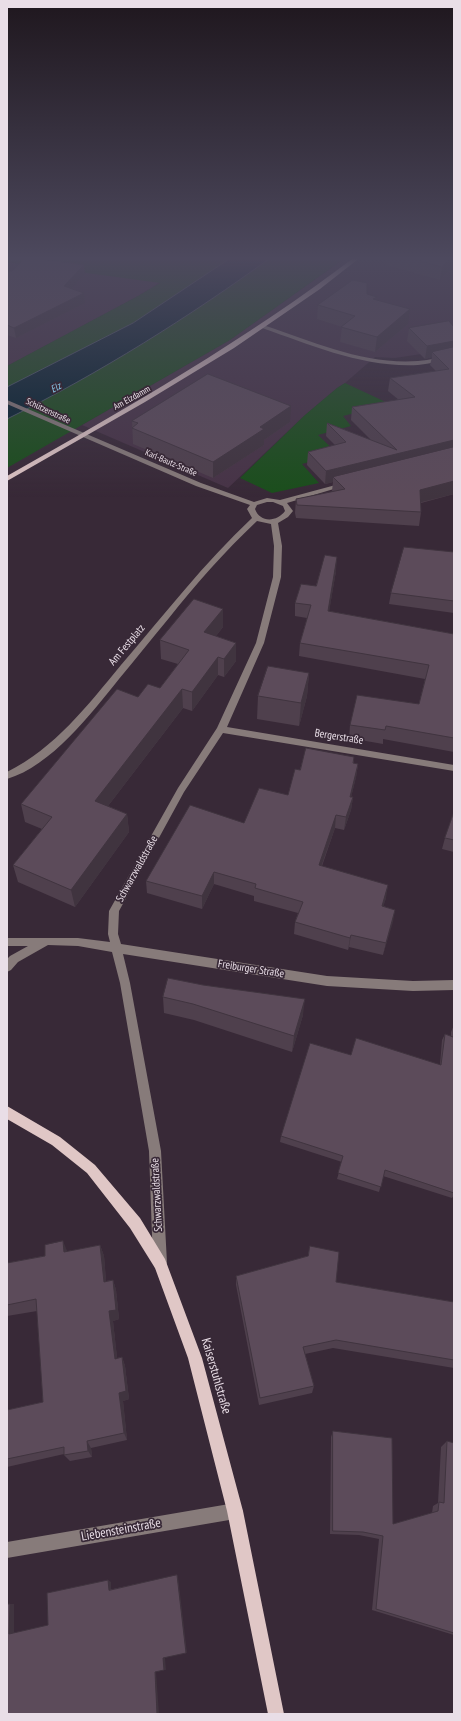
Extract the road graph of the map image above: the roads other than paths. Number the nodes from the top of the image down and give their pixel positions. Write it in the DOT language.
graph roads {
  1 [pos="250,336"];
  2 [pos="290,336"];
  3 [pos="454,356"];
  4 [pos="7,402"];
  5 [pos="82,436"];
  6 [pos="7,479"];
  7 [pos="349,482"];
  8 [pos="281,502"];
  9 [pos="254,504"];
  10 [pos="256,518"];
  11 [pos="274,522"];
  12 [pos="221,729"];
  13 [pos="454,768"];
  14 [pos="7,776"];
  15 [pos="49,941"];
  16 [pos="7,942"];
  17 [pos="7,967"];
  18 [pos="454,985"];
  19 [pos="7,1112"];
  20 [pos="160,1264"];
  21 [pos="235,1511"];
  22 [pos="7,1550"];
  23 [pos="276,1714"];
  1 -- 5 [label="main road, Am Elzdamm"];
  2 -- 3 [label="street"];
  4 -- 5 [label="street, Schützenstraße"];
  5 -- 6 [label="main road, Am Elzdamm"];
  5 -- 9 [label="street, Karl-Bautz-Straße"];
  7 -- 8 [label="street"];
  8 -- 9 [label="street"];
  8 -- 11 [label="street"];
  9 -- 10 [label="street"];
  10 -- 11 [label="street"];
  10 -- 14 [label="street, Am Festplatz"];
  11 -- 12 [label="street, Schwarzwaldstraße"];
  12 -- 13 [label="street, Bergerstraße"];
  12 -- 20 [label="street, Schwarzwaldstraße"];
  15 -- 16 [label="street, Freiburger Straße"];
  15 -- 17 [label="street, Freiburger Straße"];
  15 -- 18 [label="street, Freiburger Straße"];
  19 -- 20 [label="main road, Kaiserstuhlstraße"];
  20 -- 21 [label="main road, Kaiserstuhlstraße"];
  21 -- 22 [label="street, Liebensteinstraße"];
  21 -- 23 [label="main road, Kaiserstuhlstraße"];
}
